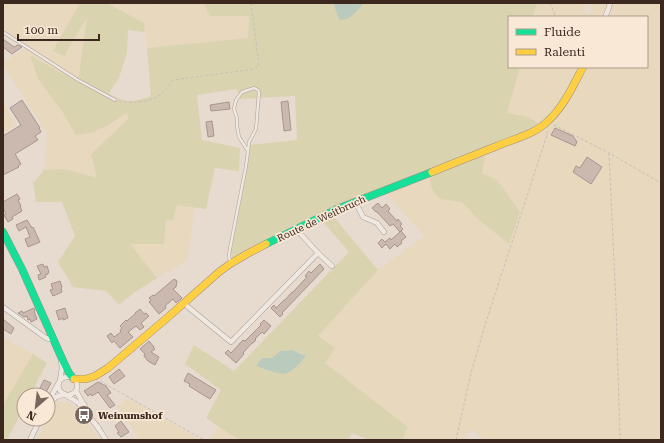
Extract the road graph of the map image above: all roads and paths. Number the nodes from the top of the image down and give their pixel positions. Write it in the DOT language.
graph roads {
  1 [pos="251,3"];
  2 [pos="550,3"];
  3 [pos="610,3"];
  4 [pos="556,16"];
  5 [pos="605,16"];
  6 [pos="3,32"];
  7 [pos="582,68"];
  8 [pos="115,100"];
  9 [pos="547,122"];
  10 [pos="248,151"];
  11 [pos="609,153"];
  12 [pos="661,183"];
  13 [pos="355,201"];
  14 [pos="297,230"];
  15 [pos="3,232"];
  16 [pos="384,232"];
  17 [pos="318,253"];
  18 [pos="230,264"];
  19 [pos="332,266"];
  20 [pos="184,303"];
  21 [pos="3,307"];
  22 [pos="53,339"];
  23 [pos="61,357"];
  24 [pos="95,376"];
  25 [pos="73,378"];
  26 [pos="86,379"];
  27 [pos="60,381"];
  28 [pos="56,388"];
  29 [pos="76,389"];
  30 [pos="66,395"];
  31 [pos="56,398"];
  32 [pos="36,427"];
  33 [pos="99,429"];
  34 [pos="30,440"];
  35 [pos="106,440"];
  36 [pos="204,440"];
  37 [pos="456,440"];
  38 [pos="620,440"];
  1 -- 8 [label="path"];
  2 -- 4 [label="path"];
  3 -- 5 [label="street"];
  6 -- 8 [label="lane"];
  7 -- 9 [label="street, Route de Weitbruch"];
  9 -- 11 [label="path"];
  9 -- 13 [label="street, Route de Weitbruch"];
  9 -- 37 [label="path"];
  10 -- 10 [label="lane"];
  10 -- 18 [label="lane"];
  11 -- 12 [label="path"];
  11 -- 38 [label="path"];
  13 -- 14 [label="street, Route de Weitbruch"];
  13 -- 16 [label="street"];
  14 -- 17 [label="street"];
  14 -- 18 [label="street, Route de Weitbruch"];
  15 -- 22 [label="street"];
  17 -- 19 [label="street"];
  17 -- 20 [label="street"];
  18 -- 20 [label="street, Route de Weitbruch"];
  20 -- 24 [label="street, Route de Weitbruch"];
  21 -- 22 [label="street"];
  22 -- 23 [label="street"];
  23 -- 25 [label="street"];
  23 -- 27 [label="street"];
  24 -- 26 [label="street, Route de Weitbruch"];
  24 -- 36 [label="path"];
  25 -- 26 [label="street, Route de Weitbruch"];
  25 -- 27 [label="street, Route de Weitbruch"];
  25 -- 29 [label="street"];
  26 -- 29 [label="street, Route de Weitbruch"];
  27 -- 28 [label="street, Route de Weitbruch"];
  27 -- 30 [label="street"];
  29 -- 30 [label="street, Route de Weitbruch"];
  29 -- 33 [label="street"];
  30 -- 31 [label="street, Route de Weitbruch"];
  30 -- 33 [label="street"];
  32 -- 34 [label="street"];
  33 -- 35 [label="street"];
}
